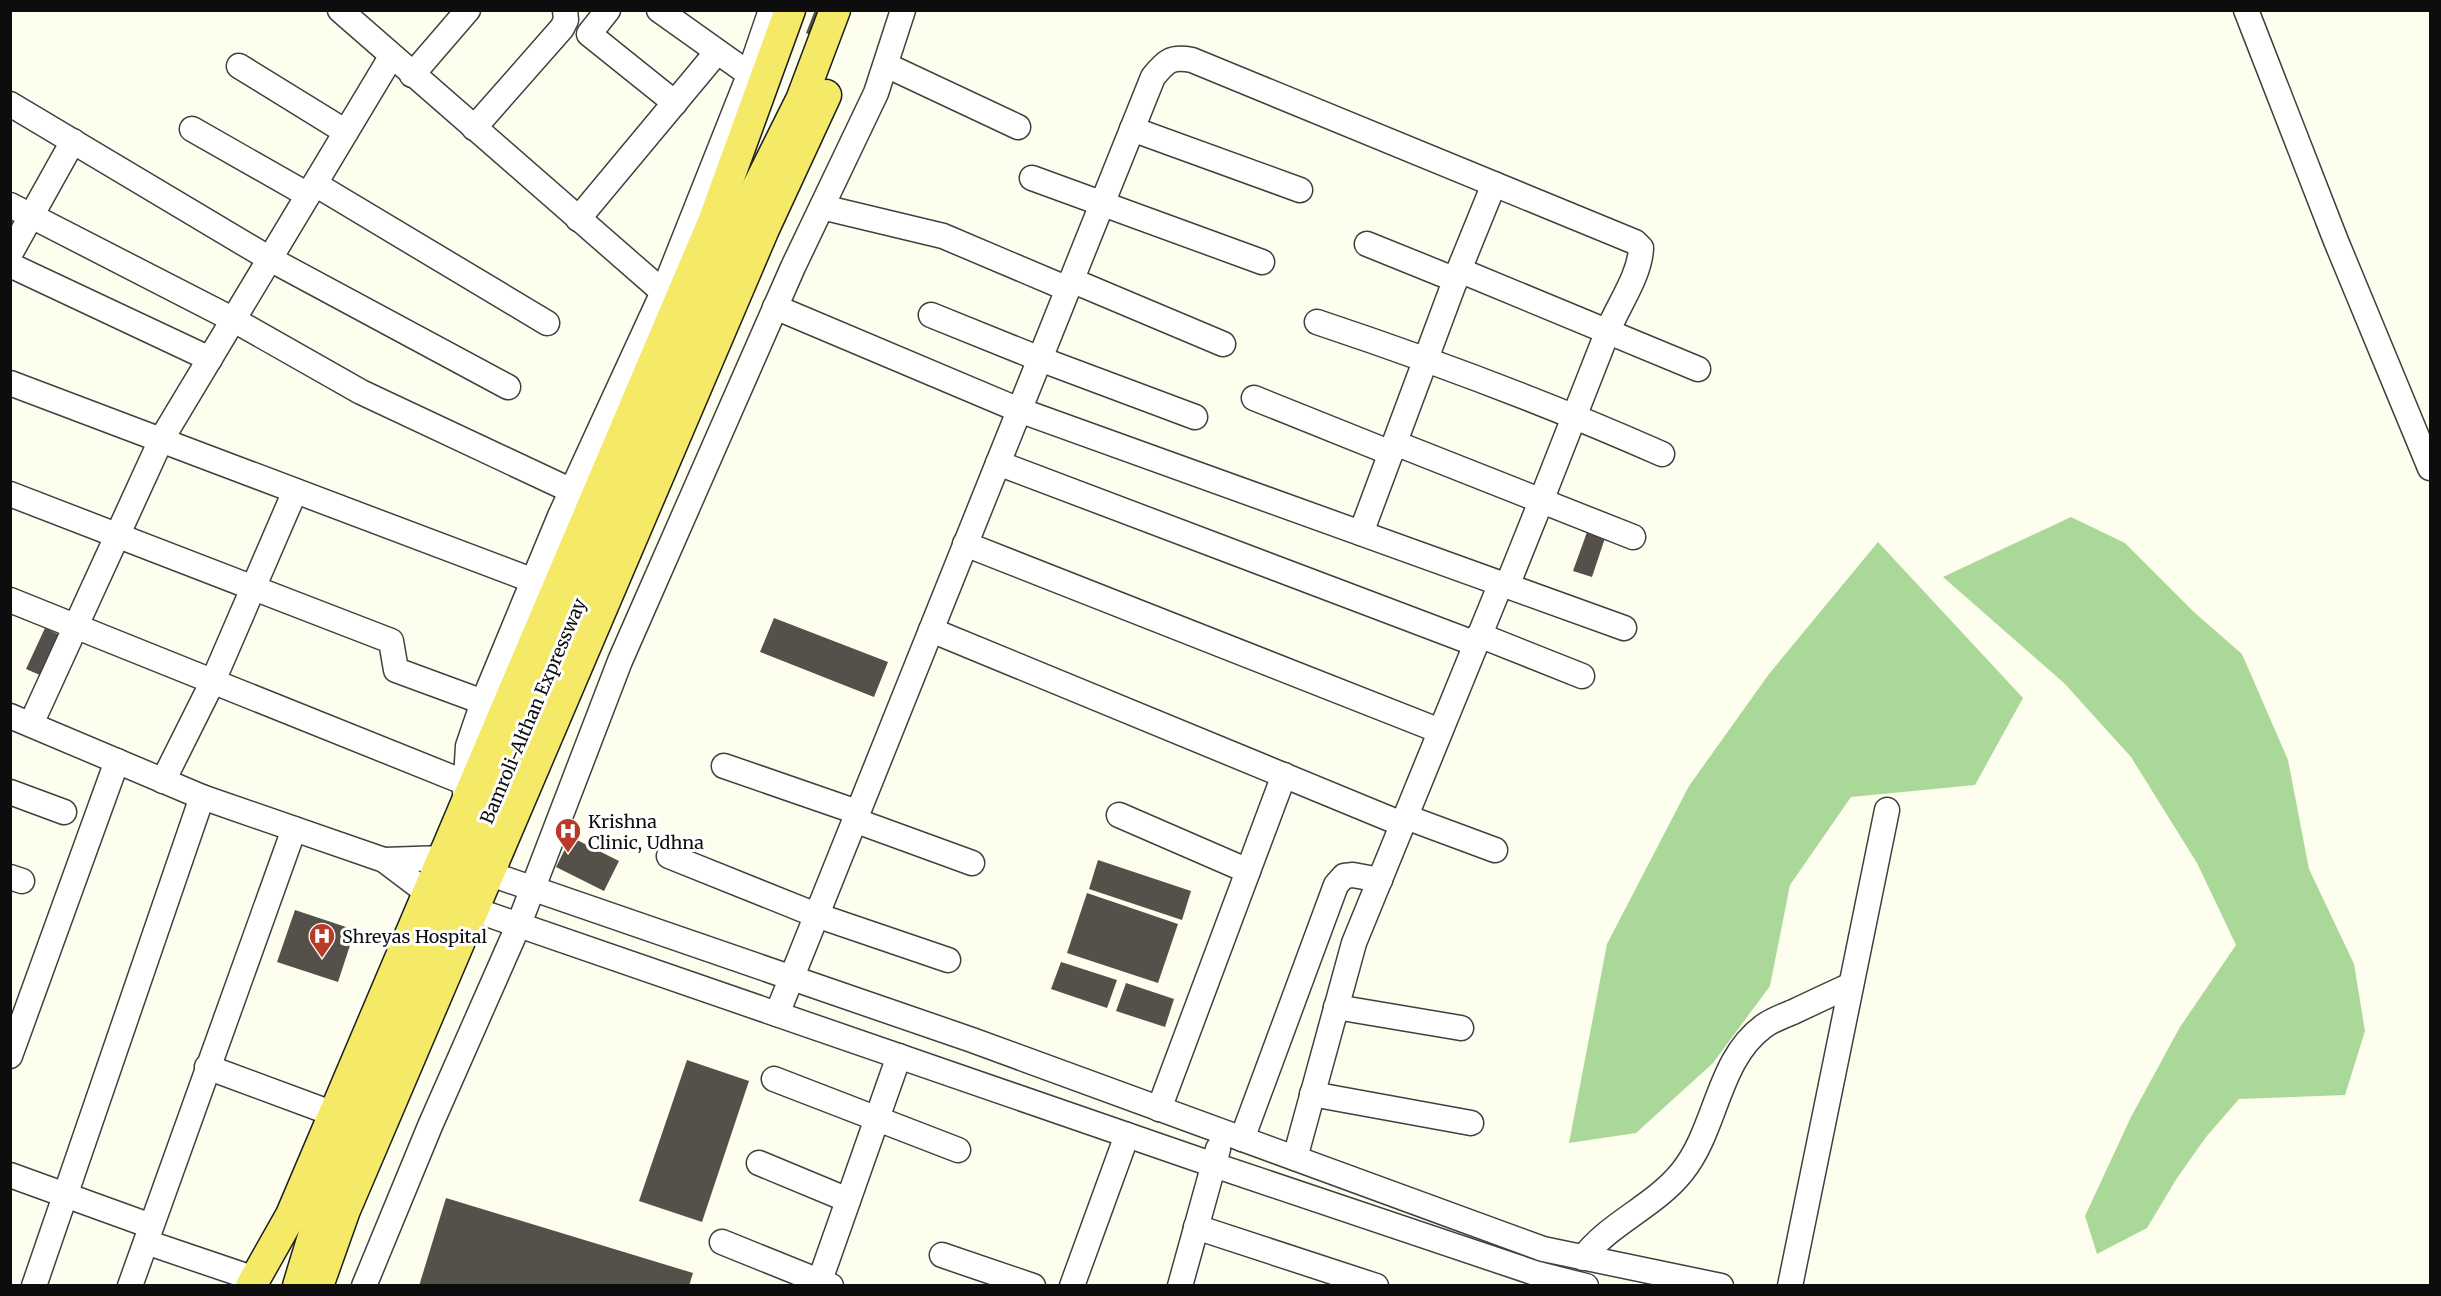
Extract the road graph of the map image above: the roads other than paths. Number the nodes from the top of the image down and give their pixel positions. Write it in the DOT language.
graph roads {
  1 [pos="468,10"];
  2 [pos="565,10"];
  3 [pos="608,10"];
  4 [pos="659,10"];
  5 [pos="771,10"];
  6 [pos="790,10"];
  7 [pos="810,10"];
  8 [pos="835,10"];
  9 [pos="856,10"];
  10 [pos="903,10"];
  11 [pos="2246,10"];
  12 [pos="350,14"];
  13 [pos="717,52"];
  14 [pos="391,57"];
  15 [pos="886,65"];
  16 [pos="239,66"];
  17 [pos="749,74"];
  18 [pos="412,75"];
  19 [pos="675,103"];
  20 [pos="10,104"];
  21 [pos="1018,127"];
  22 [pos="474,128"];
  23 [pos="192,129"];
  24 [pos="1132,129"];
  25 [pos="346,132"];
  26 [pos="73,141"];
  27 [pos="1032,178"];
  28 [pos="1494,184"];
  29 [pos="312,189"];
  30 [pos="1300,190"];
  31 [pos="1102,204"];
  32 [pos="10,205"];
  33 [pos="721,205"];
  34 [pos="822,207"];
  35 [pos="32,216"];
  36 [pos="578,219"];
  37 [pos="1367,244"];
  38 [pos="10,254"];
  39 [pos="270,259"];
  40 [pos="1262,262"];
  41 [pos="10,265"];
  42 [pos="1458,275"];
  43 [pos="1070,284"];
  44 [pos="663,292"];
  45 [pos="775,307"];
  46 [pos="931,315"];
  47 [pos="234,320"];
  48 [pos="1317,322"];
  49 [pos="547,323"];
  50 [pos="1608,330"];
  51 [pos="1223,344"];
  52 [pos="210,359"];
  53 [pos="1040,359"];
  54 [pos="1427,359"];
  55 [pos="1698,369"];
  56 [pos="10,383"];
  57 [pos="508,387"];
  58 [pos="1254,398"];
  59 [pos="1019,410"];
  60 [pos="1576,416"];
  61 [pos="1195,417"];
  62 [pos="161,440"];
  63 [pos="1393,448"];
  64 [pos="1662,454"];
  65 [pos="998,463"];
  66 [pos="2430,468"];
  67 [pos="295,491"];
  68 [pos="572,491"];
  69 [pos="10,494"];
  70 [pos="1541,501"];
  71 [pos="1361,533"];
  72 [pos="118,536"];
  73 [pos="1633,537"];
  74 [pos="965,544"];
  75 [pos="534,581"];
  76 [pos="1504,584"];
  77 [pos="254,588"];
  78 [pos="10,600"];
  79 [pos="77,626"];
  80 [pos="1624,628"];
  81 [pos="931,630"];
  82 [pos="1478,639"];
  83 [pos="1582,676"];
  84 [pos="213,681"];
  85 [pos="483,702"];
  86 [pos="21,720"];
  87 [pos="1440,731"];
  88 [pos="117,761"];
  89 [pos="723,766"];
  90 [pos="1284,776"];
  91 [pos="163,781"];
  92 [pos="10,792"];
  93 [pos="465,796"];
  94 [pos="202,797"];
  95 [pos="1887,810"];
  96 [pos="64,812"];
  97 [pos="1119,815"];
  98 [pos="856,816"];
  99 [pos="1404,820"];
  100 [pos="294,829"];
  101 [pos="1496,850"];
  102 [pos="669,856"];
  103 [pos="384,860"];
  104 [pos="972,863"];
  105 [pos="467,866"];
  106 [pos="1248,871"];
  107 [pos="1380,880"];
  108 [pos="533,889"];
  109 [pos="452,901"];
  110 [pos="816,915"];
  111 [pos="519,924"];
  112 [pos="948,960"];
  113 [pos="791,978"];
  114 [pos="1851,985"];
  115 [pos="1335,1007"];
  116 [pos="777,1014"];
  117 [pos="1461,1028"];
  118 [pos="10,1056"];
  119 [pos="899,1056"];
  120 [pos="207,1067"];
  121 [pos="774,1079"];
  122 [pos="1312,1094"];
  123 [pos="1160,1109"];
  124 [pos="334,1114"];
  125 [pos="877,1119"];
  126 [pos="1471,1123"];
  127 [pos="1126,1135"];
  128 [pos="1232,1135"];
  129 [pos="958,1150"];
  130 [pos="1295,1158"];
  131 [pos="759,1163"];
  132 [pos="1214,1165"];
  133 [pos="10,1175"];
  134 [pos="65,1194"];
  135 [pos="324,1200"];
  136 [pos="848,1200"];
  137 [pos="1196,1227"];
  138 [pos="148,1234"];
  139 [pos="722,1242"];
  140 [pos="1563,1254"];
  141 [pos="942,1255"];
  142 [pos="260,1283"];
  143 [pos="823,1284"];
  144 [pos="34,1286"];
  145 [pos="130,1286"];
  146 [pos="298,1286"];
  147 [pos="318,1286"];
  148 [pos="364,1286"];
  149 [pos="1033,1286"];
  150 [pos="1072,1286"];
  151 [pos="1180,1286"];
  152 [pos="1376,1286"];
  153 [pos="1586,1286"];
  154 [pos="1720,1286"];
  155 [pos="1790,1286"];
  1 -- 18 [label="street"];
  2 -- 22 [label="street"];
  3 -- 19 [label="street"];
  4 -- 13 [label="street"];
  5 -- 17 [label="street"];
  6 -- 33 [label="main road"];
  7 -- 33 [label="main road"];
  8 -- 33 [label="main road"];
  9 -- 105 [label="main road"];
  10 -- 15 [label="street"];
  11 -- 66 [label="street"];
  12 -- 14 [label="street"];
  13 -- 17 [label="street"];
  13 -- 19 [label="street"];
  14 -- 18 [label="street"];
  14 -- 25 [label="street"];
  15 -- 21 [label="street"];
  15 -- 34 [label="street"];
  16 -- 25 [label="street"];
  17 -- 33 [label="street"];
  18 -- 22 [label="street"];
  19 -- 36 [label="street"];
  20 -- 26 [label="street"];
  22 -- 36 [label="street"];
  23 -- 29 [label="street"];
  24 -- 28 [label="street"];
  24 -- 30 [label="street"];
  24 -- 31 [label="street"];
  25 -- 29 [label="street"];
  26 -- 35 [label="street"];
  26 -- 39 [label="street"];
  27 -- 31 [label="street"];
  28 -- 42 [label="street"];
  28 -- 50 [label="street"];
  29 -- 39 [label="street"];
  29 -- 49 [label="street"];
  31 -- 40 [label="street"];
  31 -- 43 [label="street"];
  32 -- 35 [label="street"];
  33 -- 44 [label="street"];
  33 -- 93 [label="main road"];
  33 -- 105 [label="main road, Bamroli-Althan Expressway"];
  34 -- 43 [label="street"];
  34 -- 45 [label="street"];
  35 -- 38 [label="street"];
  35 -- 47 [label="street"];
  36 -- 44 [label="street"];
  37 -- 42 [label="street"];
  39 -- 47 [label="street"];
  39 -- 57 [label="street"];
  41 -- 52 [label="street"];
  42 -- 50 [label="street"];
  42 -- 54 [label="street"];
  43 -- 51 [label="street"];
  43 -- 53 [label="street"];
  44 -- 68 [label="street"];
  45 -- 59 [label="street"];
  45 -- 108 [label="street"];
  46 -- 53 [label="street"];
  47 -- 52 [label="street"];
  47 -- 68 [label="street"];
  48 -- 54 [label="street"];
  50 -- 55 [label="street"];
  50 -- 60 [label="street"];
  52 -- 62 [label="street"];
  53 -- 59 [label="street"];
  53 -- 61 [label="street"];
  54 -- 60 [label="street"];
  54 -- 63 [label="street"];
  56 -- 62 [label="street"];
  58 -- 63 [label="street"];
  59 -- 65 [label="street"];
  59 -- 71 [label="street"];
  60 -- 64 [label="street"];
  60 -- 70 [label="street"];
  62 -- 67 [label="street"];
  62 -- 72 [label="street"];
  63 -- 70 [label="street"];
  63 -- 71 [label="street"];
  65 -- 74 [label="street"];
  65 -- 82 [label="street"];
  67 -- 75 [label="street"];
  67 -- 77 [label="street"];
  68 -- 75 [label="street"];
  69 -- 72 [label="street"];
  70 -- 73 [label="street"];
  70 -- 76 [label="street"];
  71 -- 76 [label="street"];
  72 -- 77 [label="street"];
  72 -- 79 [label="street"];
  74 -- 81 [label="street"];
  74 -- 87 [label="street"];
  75 -- 85 [label="street"];
  76 -- 80 [label="street"];
  76 -- 82 [label="street"];
  77 -- 84 [label="street"];
  77 -- 85 [label="street"];
  78 -- 79 [label="street"];
  79 -- 84 [label="street"];
  79 -- 86 [label="street"];
  81 -- 90 [label="street"];
  81 -- 98 [label="street"];
  82 -- 83 [label="street"];
  82 -- 87 [label="street"];
  84 -- 91 [label="street"];
  84 -- 93 [label="street"];
  85 -- 93 [label="street"];
  86 -- 88 [label="street"];
  87 -- 99 [label="street"];
  88 -- 91 [label="street"];
  88 -- 118 [label="street"];
  89 -- 98 [label="street"];
  90 -- 99 [label="street"];
  90 -- 106 [label="street"];
  91 -- 94 [label="street"];
  92 -- 96 [label="street"];
  93 -- 105 [label="main road"];
  94 -- 100 [label="street"];
  94 -- 134 [label="street"];
  95 -- 114 [label="street"];
  97 -- 106 [label="street"];
  98 -- 104 [label="street"];
  98 -- 110 [label="street"];
  99 -- 101 [label="street"];
  99 -- 107 [label="street"];
  100 -- 103 [label="street"];
  100 -- 120 [label="street"];
  102 -- 110 [label="street"];
  103 -- 105 [label="street"];
  103 -- 109 [label="street"];
  105 -- 108 [label="street"];
  105 -- 109 [label="main road"];
  105 -- 109 [label="main road"];
  106 -- 123 [label="street"];
  107 -- 115 [label="street"];
  107 -- 128 [label="street"];
  108 -- 111 [label="street"];
  108 -- 113 [label="street"];
  109 -- 111 [label="street"];
  109 -- 124 [label="main road"];
  109 -- 135 [label="main road"];
  109 -- 147 [label="main road"];
  110 -- 112 [label="street"];
  110 -- 113 [label="street"];
  111 -- 116 [label="street"];
  111 -- 148 [label="street"];
  113 -- 116 [label="street"];
  113 -- 123 [label="street"];
  114 -- 140 [label="street"];
  114 -- 155 [label="street"];
  115 -- 117 [label="street"];
  115 -- 122 [label="street"];
  116 -- 119 [label="street"];
  119 -- 125 [label="street"];
  119 -- 127 [label="street"];
  120 -- 124 [label="street"];
  120 -- 138 [label="street"];
  121 -- 125 [label="street"];
  122 -- 126 [label="street"];
  122 -- 130 [label="street"];
  123 -- 128 [label="street"];
  124 -- 142 [label="main road"];
  125 -- 129 [label="street"];
  125 -- 136 [label="street"];
  127 -- 132 [label="street"];
  127 -- 150 [label="street"];
  128 -- 130 [label="street"];
  128 -- 132 [label="street"];
  130 -- 140 [label="street"];
  131 -- 136 [label="street"];
  132 -- 137 [label="street"];
  132 -- 153 [label="street"];
  133 -- 134 [label="street"];
  134 -- 138 [label="street"];
  134 -- 144 [label="street"];
  135 -- 142 [label="main road"];
  135 -- 146 [label="main road"];
  136 -- 143 [label="street"];
  137 -- 151 [label="street"];
  137 -- 152 [label="street"];
  138 -- 142 [label="street"];
  138 -- 145 [label="street"];
  139 -- 143 [label="street"];
  140 -- 154 [label="street"];
  141 -- 149 [label="street"];
}
